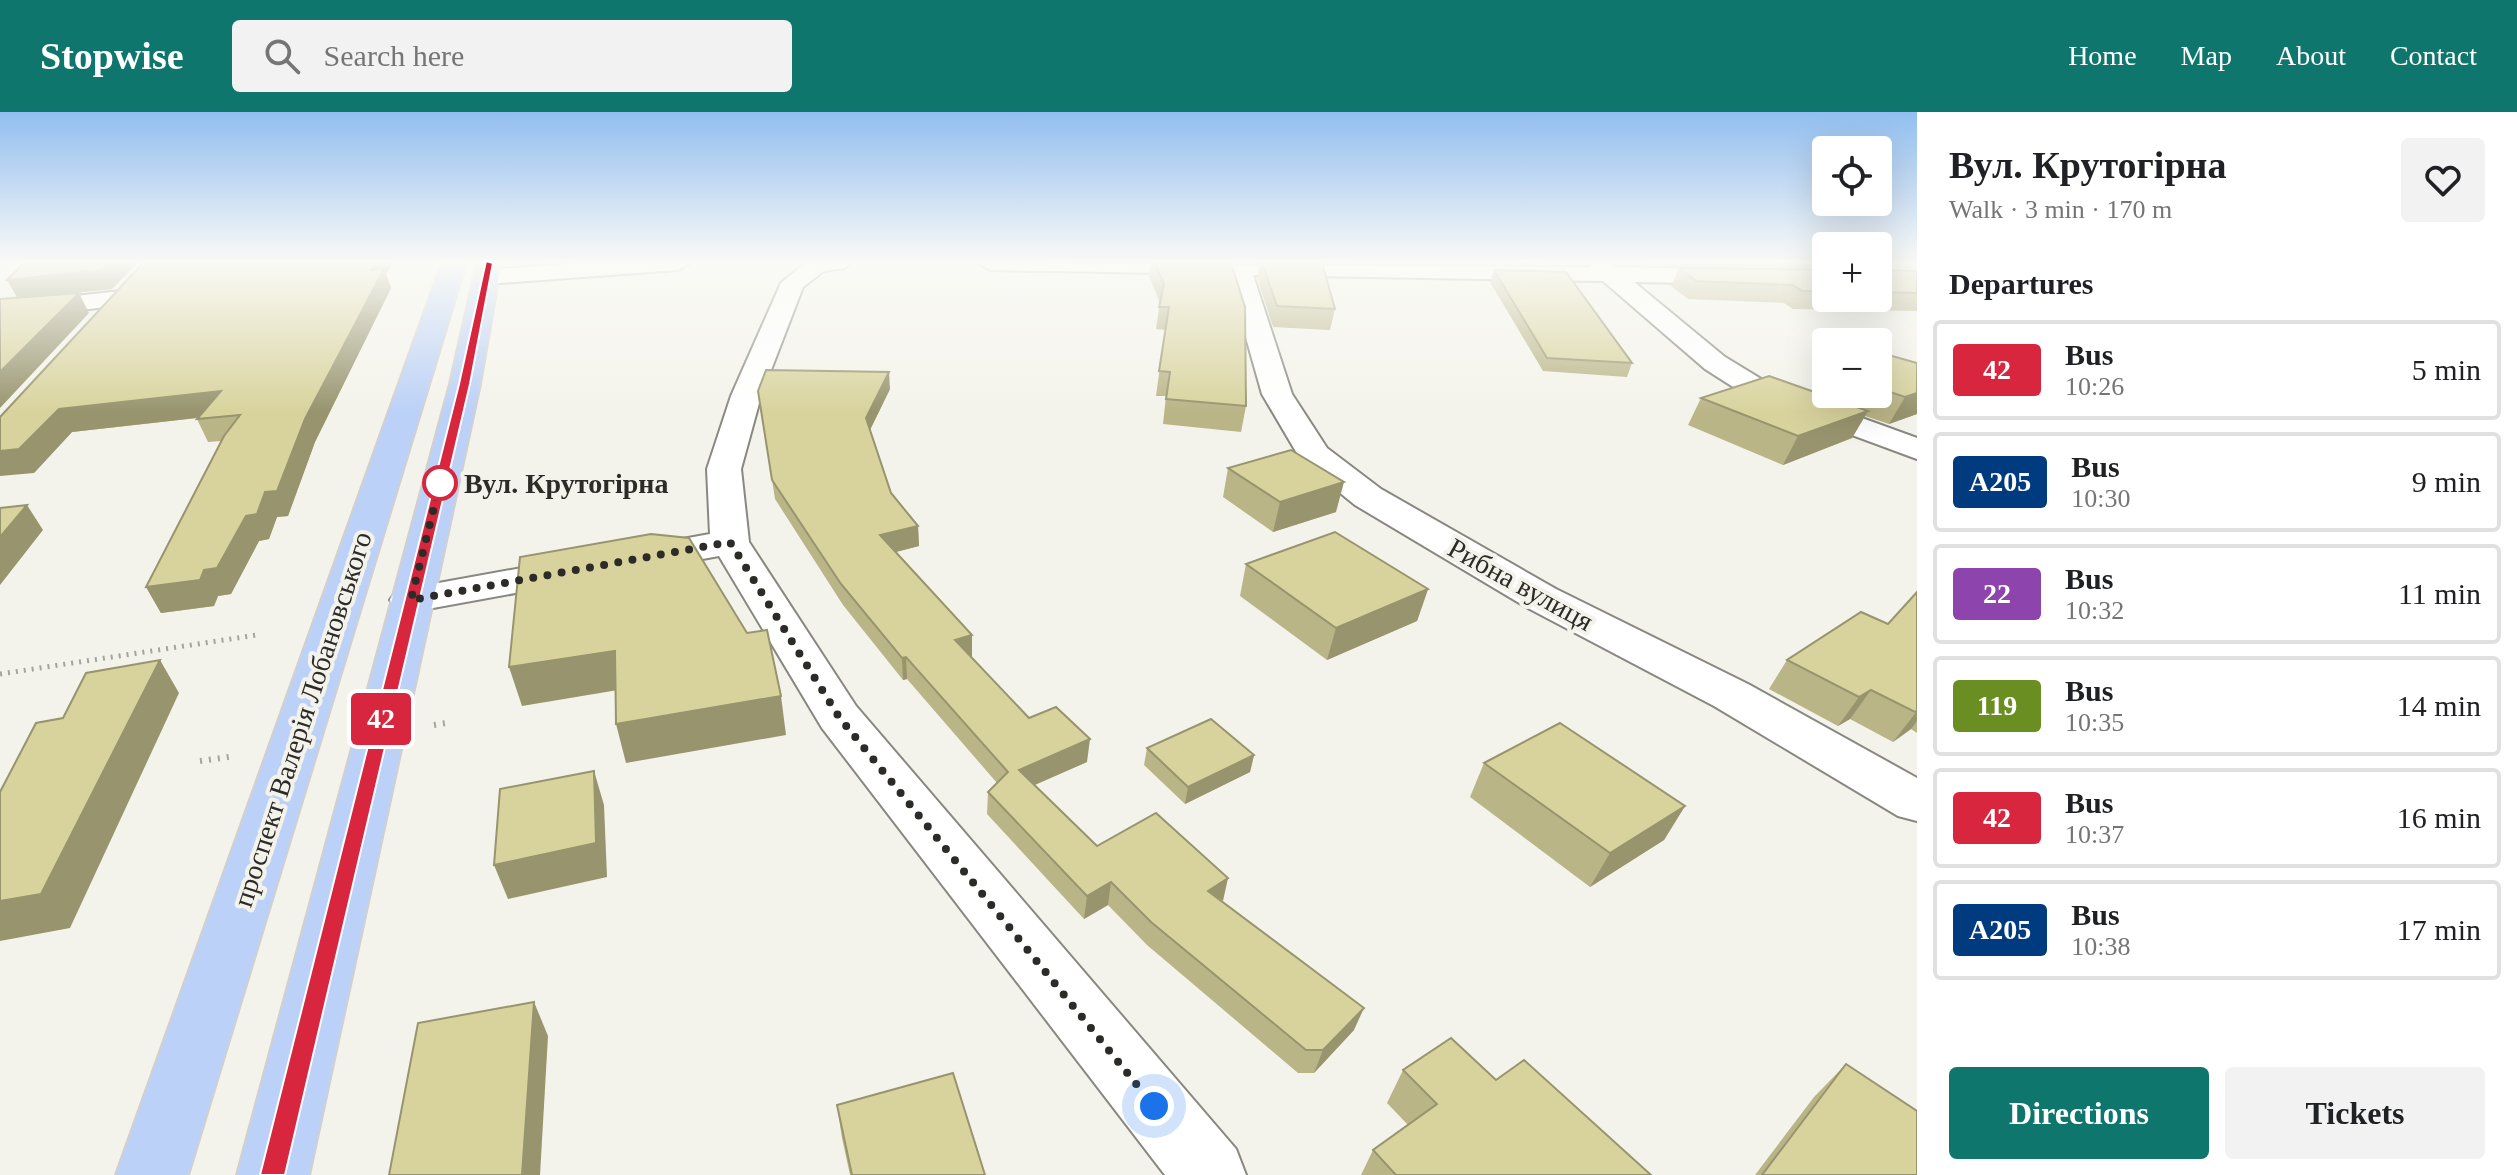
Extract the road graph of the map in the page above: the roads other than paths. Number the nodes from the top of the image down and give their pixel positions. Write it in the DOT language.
graph roads {
  1 [pos="109,313"];
  2 [pos="461,313"];
  3 [pos="472,313"];
  4 [pos="779,313"];
  5 [pos="1252,313"];
  6 [pos="1655,313"];
  7 [pos="91,332"];
  8 [pos="1917,449"];
  9 [pos="730,542"];
  10 [pos="411,600"];
  11 [pos="1917,802"];
  12 [pos="152,1175"];
  13 [pos="273,1175"];
  14 [pos="1210,1175"];
  1 -- 7 [label="street"];
  2 -- 12 [label="main road, проспект Валерія Лобановського"];
  3 -- 10 [label="main road"];
  4 -- 9 [label="street"];
  5 -- 11 [label="street, Рибна вулиця"];
  6 -- 8 [label="street"];
  9 -- 10 [label="street"];
  9 -- 14 [label="street"];
  10 -- 13 [label="main road"];
}
